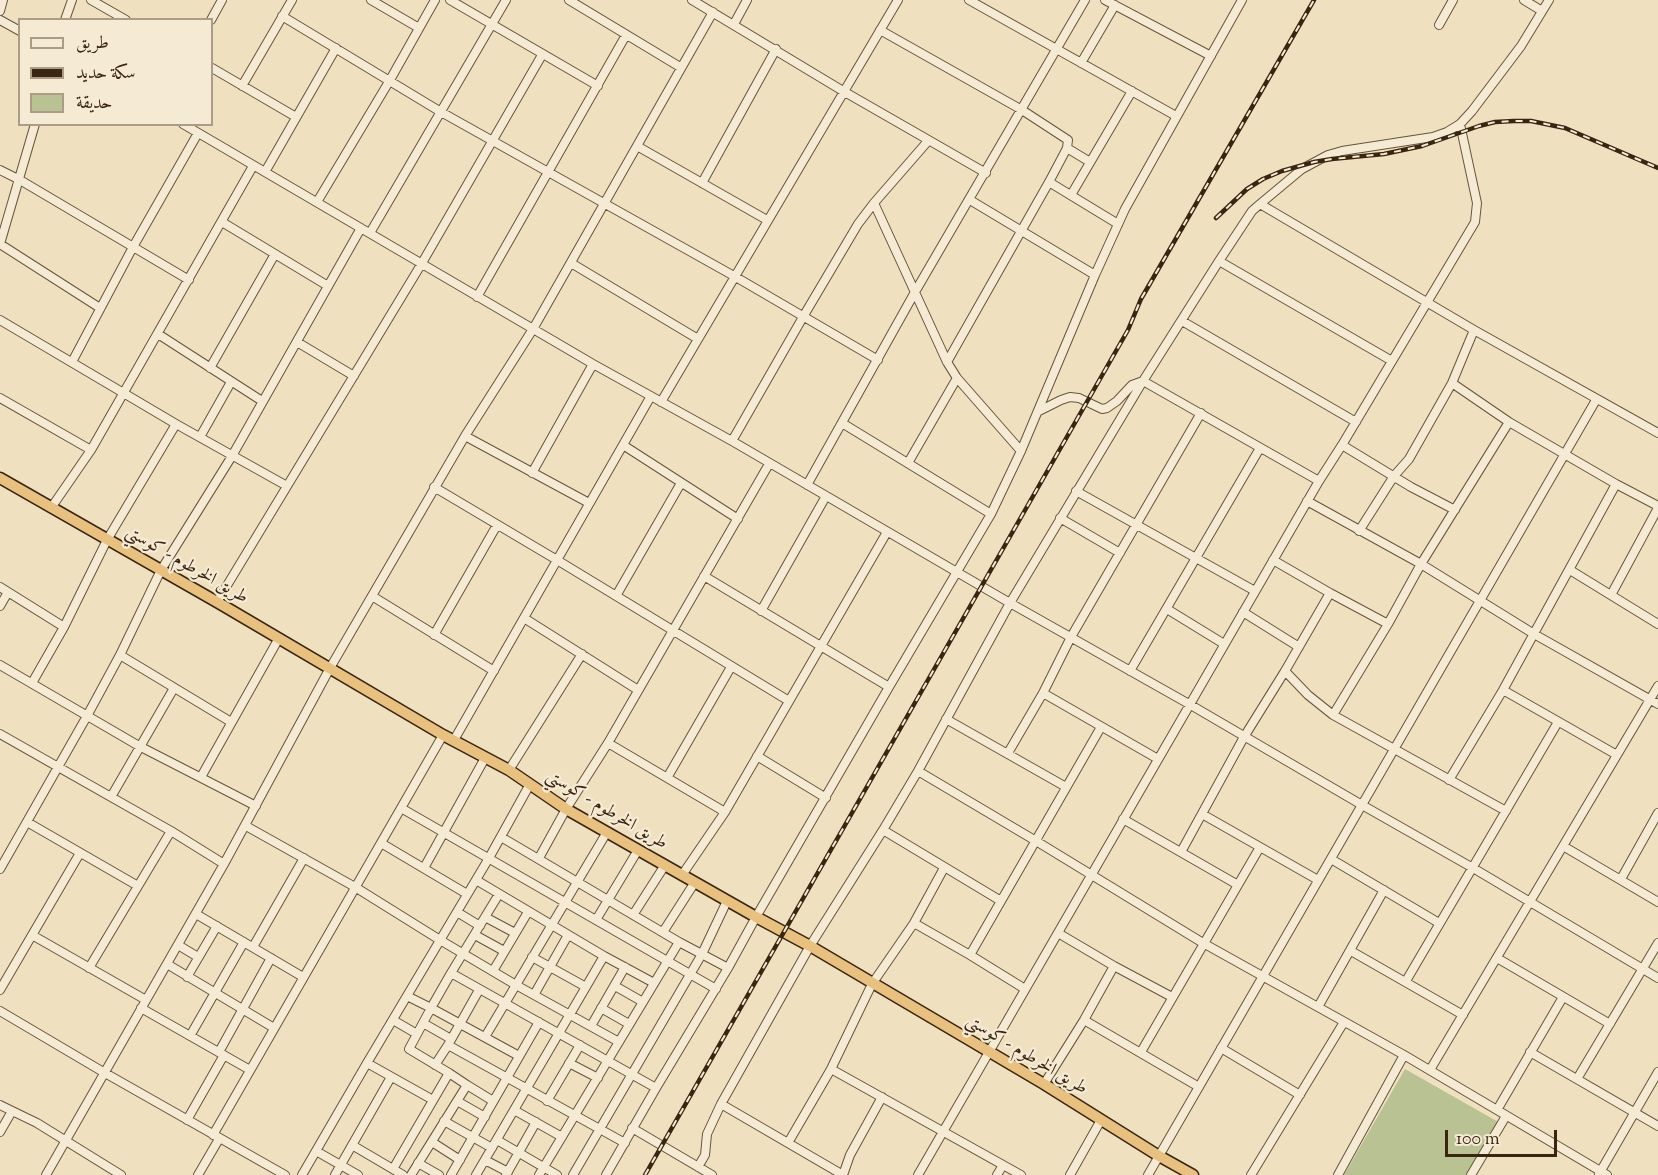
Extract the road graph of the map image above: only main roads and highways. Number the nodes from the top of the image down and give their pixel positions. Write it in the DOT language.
graph roads {
  1 [pos="0,479"];
  2 [pos="1193,1175"];
  1 -- 2 [label="highway, طريق الخرطوم - كوستي"];
}
